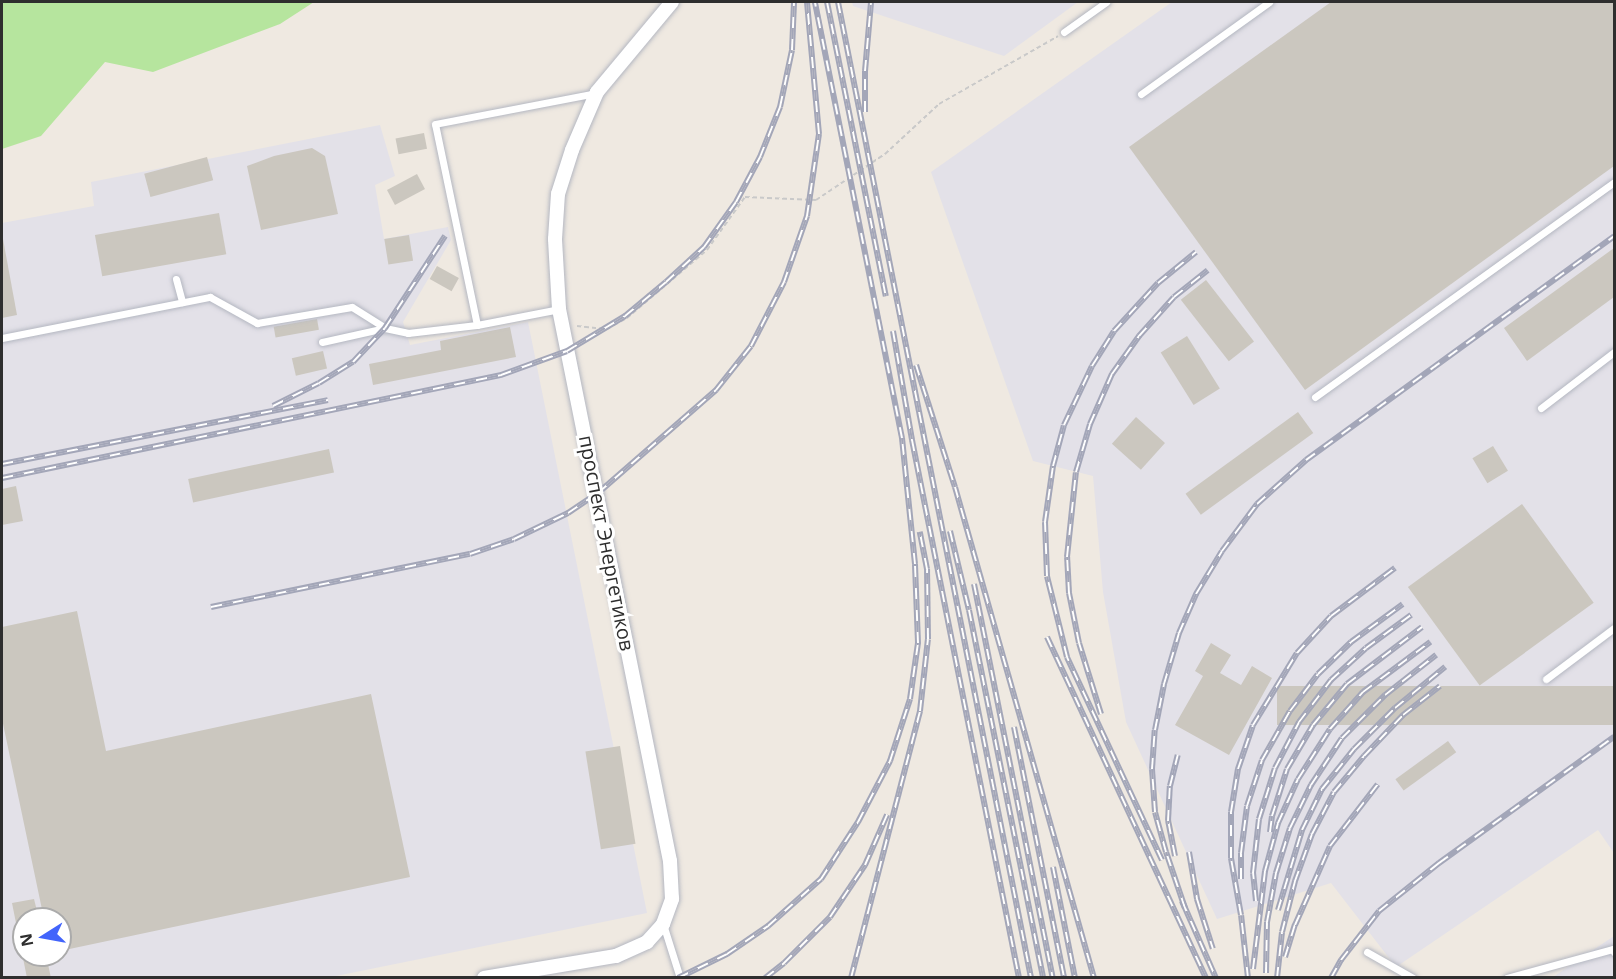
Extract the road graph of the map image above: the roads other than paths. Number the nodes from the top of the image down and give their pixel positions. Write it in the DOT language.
graph roads {
  1 [pos="672,2"];
  2 [pos="1106,2"];
  3 [pos="1269,2"];
  4 [pos="1065,32"];
  5 [pos="597,92"];
  6 [pos="1141,94"];
  7 [pos="1614,182"];
  8 [pos="176,279"];
  9 [pos="182,302"];
  10 [pos="559,309"];
  11 [pos="477,325"];
  12 [pos="385,328"];
  13 [pos="2,338"];
  14 [pos="322,342"];
  15 [pos="1614,352"];
  16 [pos="1315,397"];
  17 [pos="1541,408"];
  18 [pos="1614,628"];
  19 [pos="1546,679"];
  20 [pos="663,924"];
  21 [pos="1614,950"];
  22 [pos="1367,952"];
  23 [pos="484,978"];
  24 [pos="680,978"];
  25 [pos="1413,978"];
  26 [pos="1507,978"];
  1 -- 5 [label="street, проспект Энергетиков"];
  2 -- 4 [label="lane"];
  3 -- 6 [label="lane"];
  5 -- 10 [label="street, проспект Энергетиков"];
  5 -- 11 [label="lane"];
  7 -- 16 [label="lane"];
  8 -- 9 [label="lane"];
  9 -- 12 [label="lane"];
  9 -- 13 [label="lane"];
  10 -- 11 [label="lane"];
  10 -- 20 [label="street, проспект Энергетиков"];
  11 -- 12 [label="lane"];
  12 -- 14 [label="lane"];
  15 -- 17 [label="lane"];
  18 -- 19 [label="lane"];
  20 -- 23 [label="street, проспект Энергетиков"];
  20 -- 24 [label="lane"];
  21 -- 26 [label="lane"];
  22 -- 25 [label="lane"];
}
